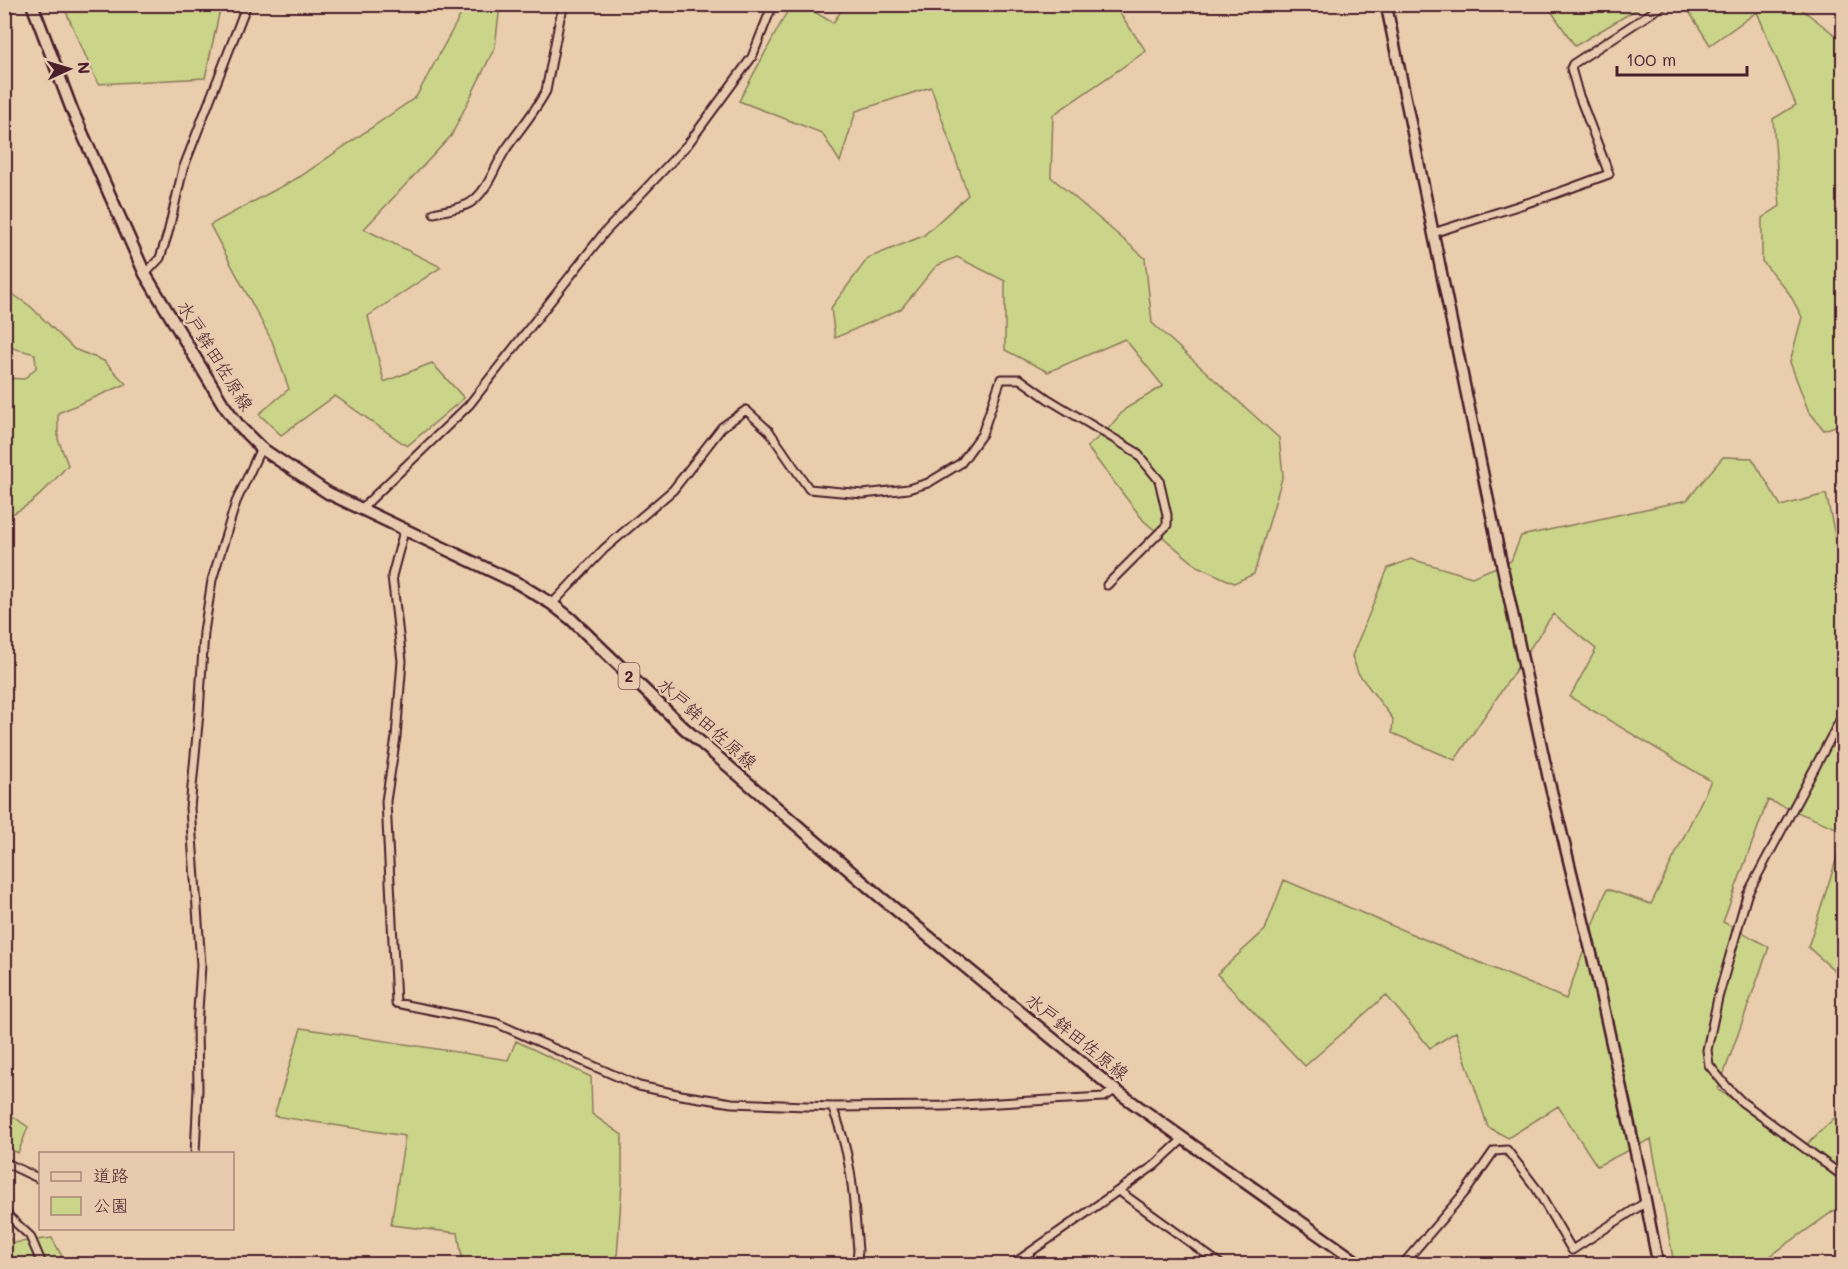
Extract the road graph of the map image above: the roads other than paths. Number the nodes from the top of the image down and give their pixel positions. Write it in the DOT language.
graph roads {
  1 [pos="32,4"];
  2 [pos="247,4"];
  3 [pos="565,4"];
  4 [pos="774,4"];
  5 [pos="1386,4"];
  6 [pos="1665,4"];
  7 [pos="434,213"];
  8 [pos="1433,233"];
  9 [pos="145,274"];
  10 [pos="261,448"];
  11 [pos="361,509"];
  12 [pos="404,531"];
  13 [pos="1107,585"];
  14 [pos="552,604"];
  15 [pos="1844,712"];
  16 [pos="1115,1090"];
  17 [pos="832,1107"];
  18 [pos="1183,1139"];
  19 [pos="195,1152"];
  20 [pos="4,1162"];
  21 [pos="1844,1177"];
  22 [pos="39,1179"];
  23 [pos="1119,1191"];
  24 [pos="1646,1202"];
  25 [pos="4,1212"];
  26 [pos="4,1260"];
  27 [pos="9,1264"];
  28 [pos="42,1264"];
  29 [pos="856,1264"];
  30 [pos="1013,1264"];
  31 [pos="1220,1264"];
  32 [pos="1359,1264"];
  33 [pos="1403,1264"];
  34 [pos="1658,1264"];
  1 -- 9 [label="main road, 水戸鉾田佐原線 / 2"];
  2 -- 9 [label="street"];
  3 -- 7 [label="street"];
  4 -- 11 [label="street"];
  5 -- 8 [label="street"];
  6 -- 8 [label="street"];
  8 -- 24 [label="street"];
  9 -- 10 [label="main road, 水戸鉾田佐原線 / 2"];
  10 -- 11 [label="main road, 水戸鉾田佐原線 / 2"];
  10 -- 19 [label="street"];
  11 -- 12 [label="main road, 水戸鉾田佐原線 / 2"];
  12 -- 14 [label="main road, 水戸鉾田佐原線 / 2"];
  12 -- 17 [label="street"];
  13 -- 14 [label="street"];
  14 -- 16 [label="main road, 水戸鉾田佐原線 / 2"];
  15 -- 21 [label="street"];
  16 -- 17 [label="street"];
  16 -- 18 [label="main road, 水戸鉾田佐原線 / 2"];
  17 -- 29 [label="street"];
  18 -- 23 [label="street"];
  18 -- 32 [label="main road, 水戸鉾田佐原線 / 2"];
  20 -- 22 [label="street"];
  23 -- 30 [label="street"];
  23 -- 31 [label="street"];
  24 -- 33 [label="street"];
  24 -- 34 [label="street"];
  25 -- 28 [label="street"];
  26 -- 27 [label="street"];
}
